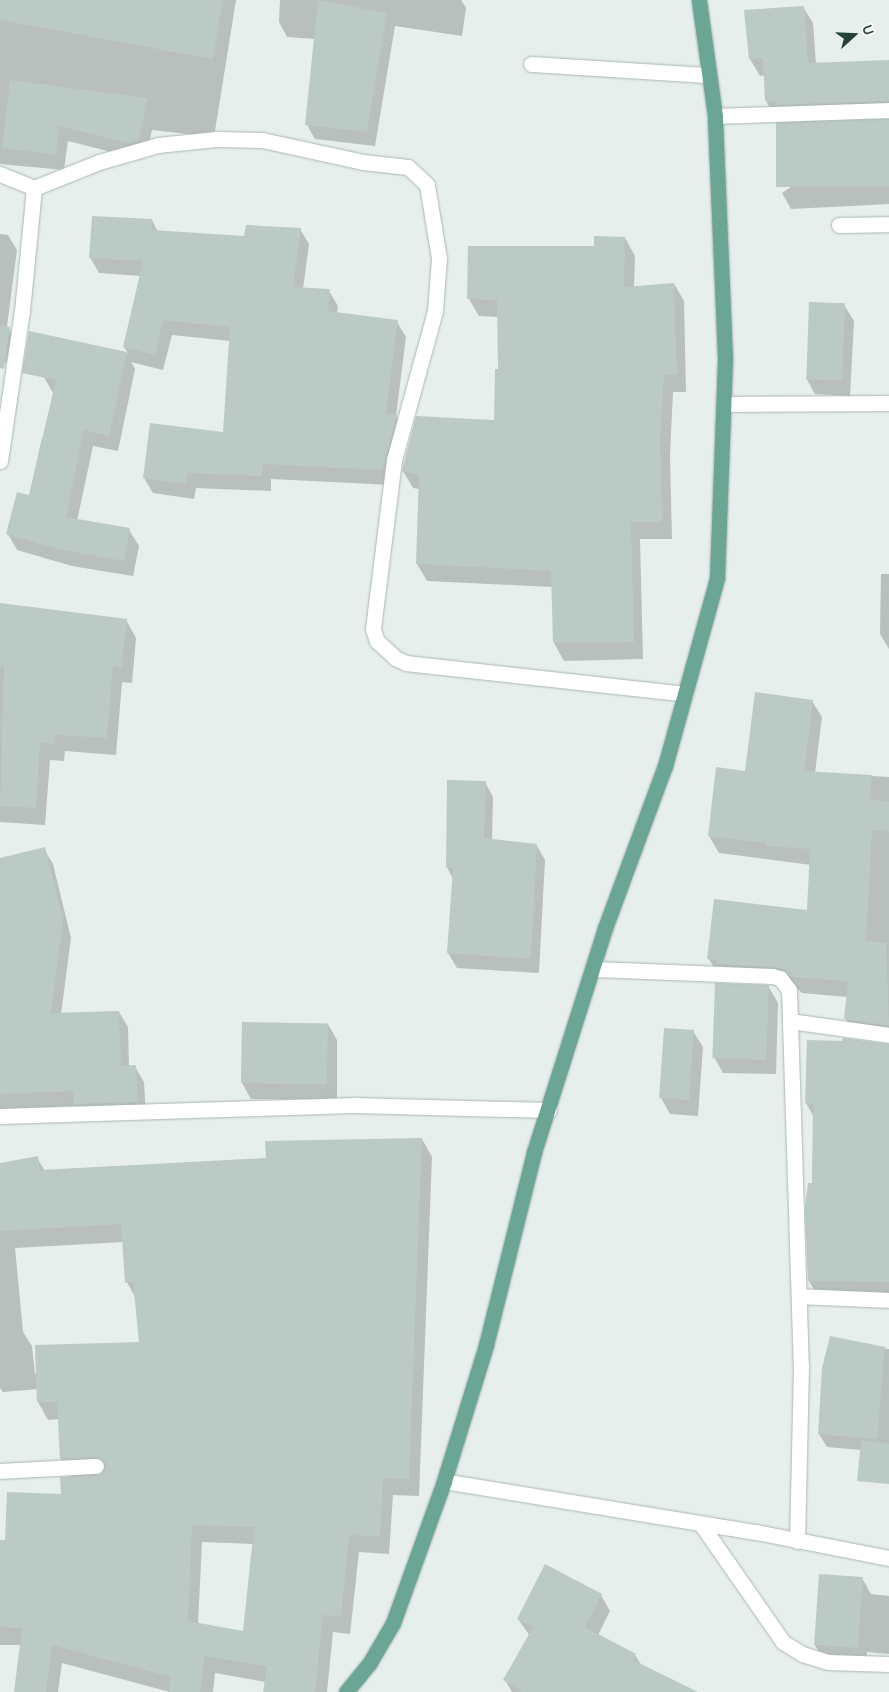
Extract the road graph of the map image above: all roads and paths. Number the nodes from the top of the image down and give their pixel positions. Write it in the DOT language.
graph roads {
  1 [pos="699,0"];
  2 [pos="531,64"];
  3 [pos="707,75"];
  4 [pos="889,110"];
  5 [pos="715,116"];
  6 [pos="0,174"];
  7 [pos="34,188"];
  8 [pos="839,224"];
  9 [pos="889,224"];
  10 [pos="889,403"];
  11 [pos="725,404"];
  12 [pos="0,461"];
  13 [pos="685,694"];
  14 [pos="594,969"];
  15 [pos="790,1020"];
  16 [pos="889,1035"];
  17 [pos="549,1110"];
  18 [pos="0,1116"];
  19 [pos="799,1296"];
  20 [pos="889,1300"];
  21 [pos="96,1466"];
  22 [pos="0,1471"];
  23 [pos="444,1481"];
  24 [pos="701,1524"];
  25 [pos="797,1541"];
  26 [pos="889,1558"];
  27 [pos="889,1664"];
  28 [pos="346,1692"];
  1 -- 3 [label="main road"];
  2 -- 3 [label="street"];
  3 -- 5 [label="main road"];
  4 -- 5 [label="street"];
  5 -- 11 [label="main road"];
  6 -- 7 [label="street"];
  7 -- 12 [label="street"];
  7 -- 13 [label="street"];
  8 -- 9 [label="street"];
  10 -- 11 [label="street"];
  11 -- 13 [label="main road"];
  13 -- 14 [label="main road"];
  14 -- 15 [label="street"];
  14 -- 17 [label="main road"];
  15 -- 16 [label="street"];
  15 -- 19 [label="street"];
  17 -- 18 [label="street"];
  17 -- 23 [label="main road"];
  19 -- 20 [label="street"];
  19 -- 25 [label="street"];
  21 -- 22 [label="street"];
  23 -- 24 [label="street"];
  23 -- 28 [label="main road"];
  24 -- 25 [label="street"];
  24 -- 27 [label="street"];
  25 -- 26 [label="street"];
}
